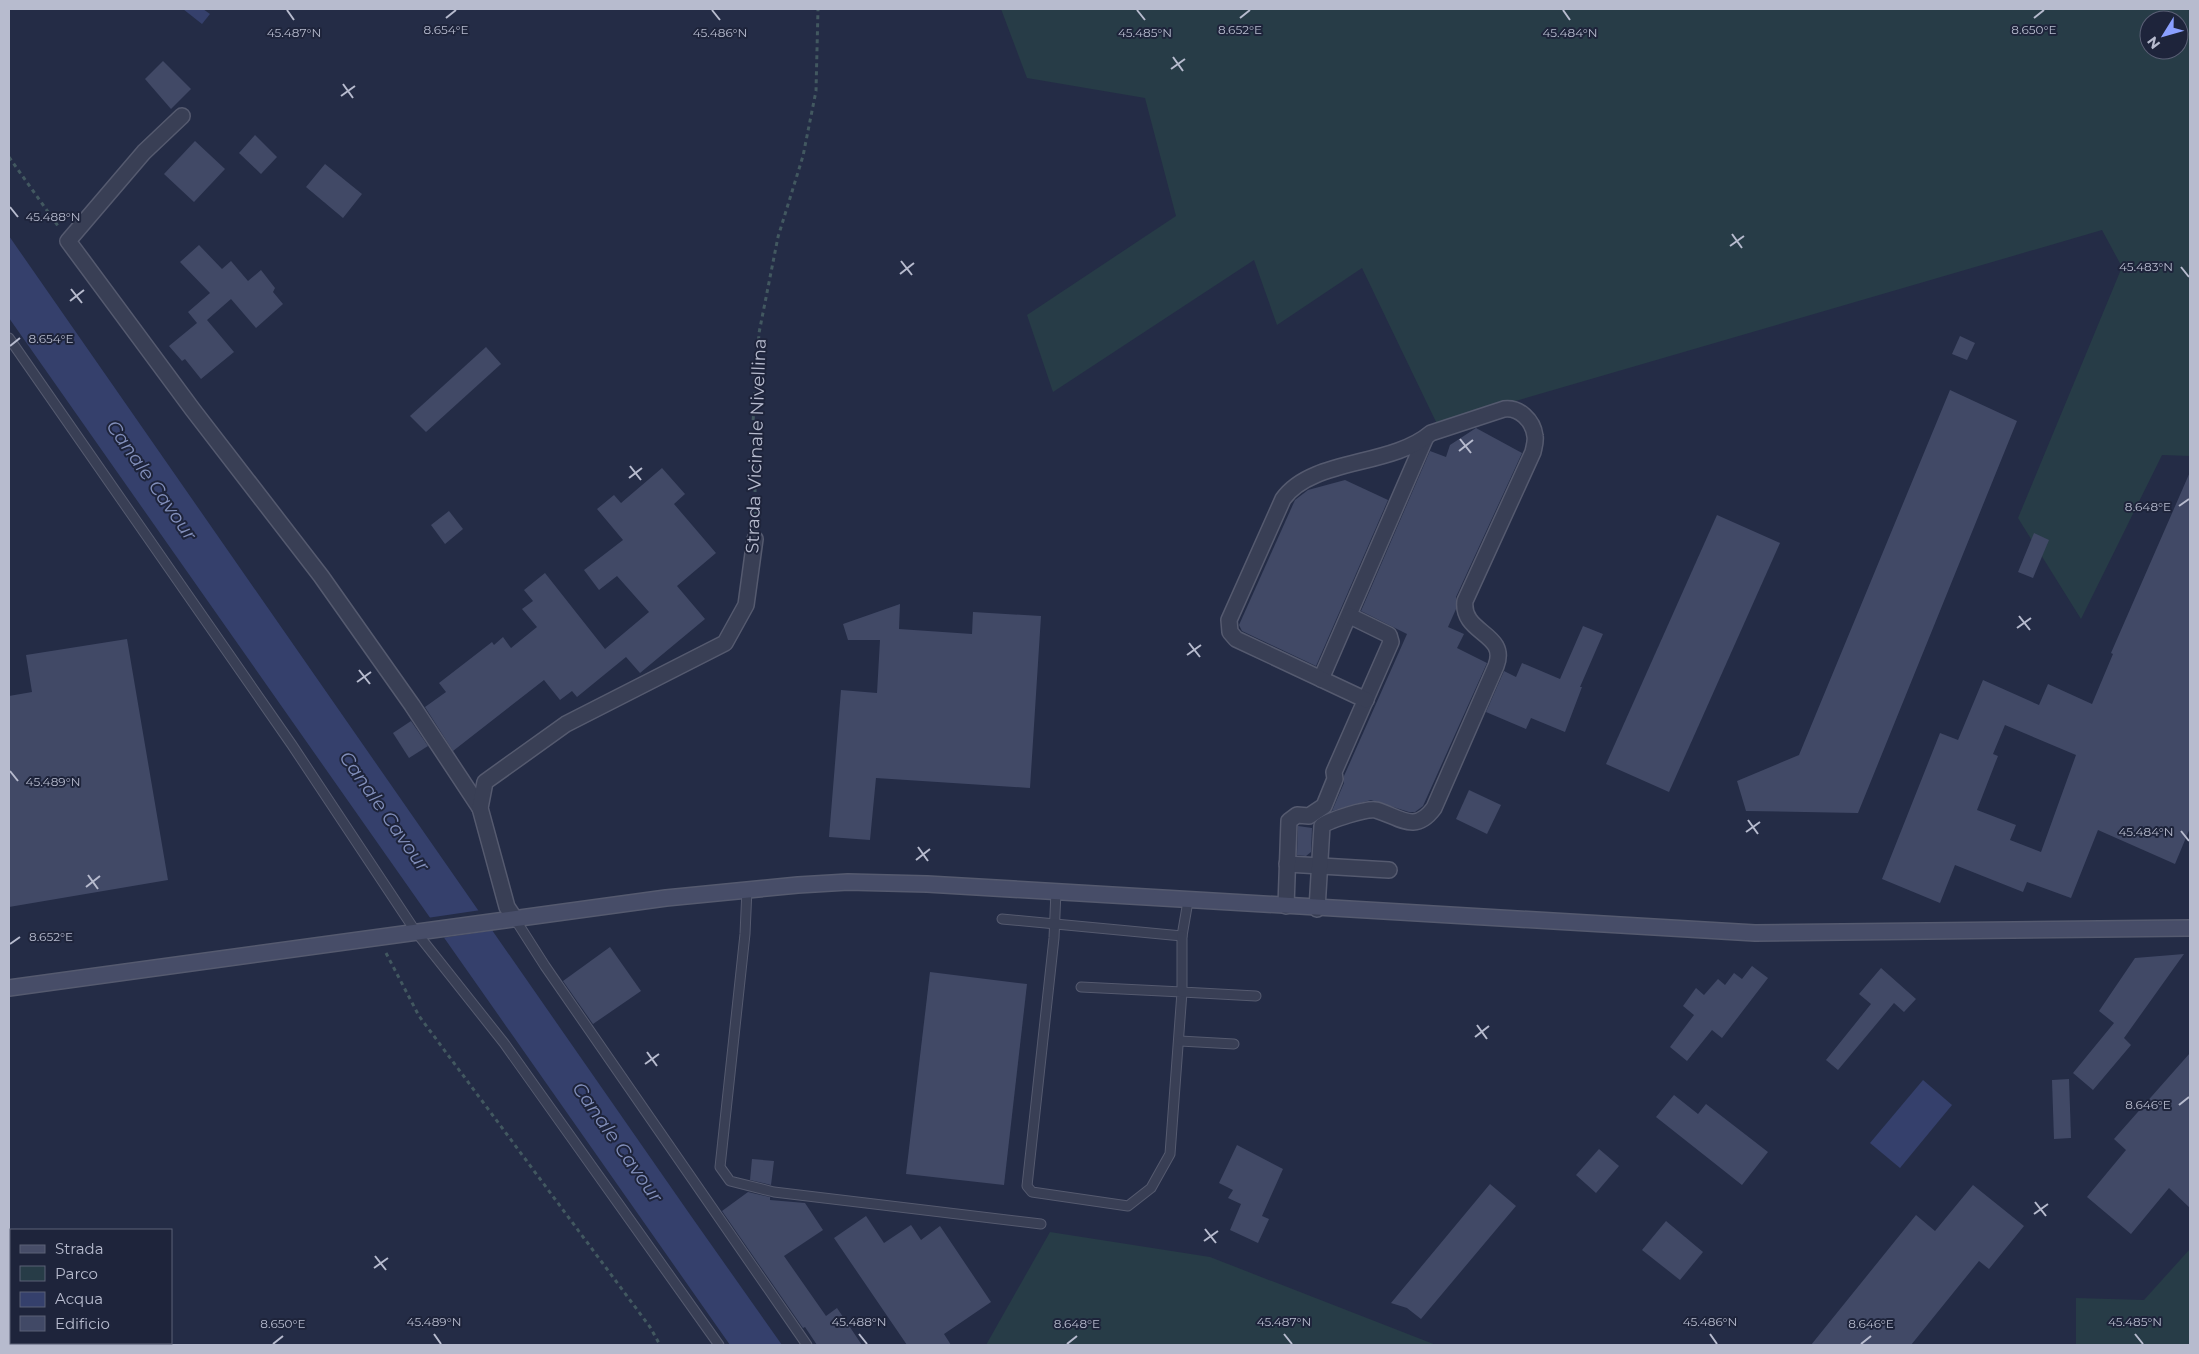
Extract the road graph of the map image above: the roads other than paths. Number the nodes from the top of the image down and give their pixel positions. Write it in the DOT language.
graph roads {
  1 [pos="182,116"];
  2 [pos="9,338"];
  3 [pos="1424,438"];
  4 [pos="755,539"];
  5 [pos="1350,616"];
  6 [pos="1321,679"];
  7 [pos="1366,700"];
  8 [pos="480,808"];
  9 [pos="1287,864"];
  10 [pos="1320,866"];
  11 [pos="1389,870"];
  12 [pos="747,888"];
  13 [pos="1056,892"];
  14 [pos="1188,901"];
  15 [pos="1286,906"];
  16 [pos="1317,909"];
  17 [pos="515,919"];
  18 [pos="1002,919"];
  19 [pos="1054,924"];
  20 [pos="2190,928"];
  21 [pos="423,931"];
  22 [pos="1182,936"];
  23 [pos="1081,987"];
  24 [pos="9,988"];
  25 [pos="1182,992"];
  26 [pos="1256,996"];
  27 [pos="1180,1040"];
  28 [pos="1234,1044"];
  29 [pos="1041,1224"];
  30 [pos="719,1345"];
  31 [pos="807,1345"];
  1 -- 8 [label="street"];
  2 -- 21 [label="lane"];
  3 -- 5 [label="street"];
  3 -- 6 [label="street"];
  3 -- 10 [label="street"];
  4 -- 8 [label="street, Strada Vicinale Nivellina"];
  5 -- 6 [label="street"];
  5 -- 7 [label="street"];
  6 -- 7 [label="street"];
  7 -- 9 [label="street"];
  8 -- 17 [label="street, Strada Vicinale Nivellina"];
  9 -- 10 [label="street"];
  9 -- 15 [label="street"];
  10 -- 11 [label="street"];
  10 -- 16 [label="street"];
  12 -- 13 [label="street"];
  12 -- 17 [label="street"];
  12 -- 29 [label="lane"];
  13 -- 14 [label="street"];
  13 -- 19 [label="lane"];
  14 -- 15 [label="street"];
  14 -- 22 [label="lane"];
  15 -- 16 [label="street"];
  16 -- 20 [label="street"];
  17 -- 21 [label="street"];
  17 -- 31 [label="lane"];
  18 -- 19 [label="lane"];
  19 -- 22 [label="lane"];
  19 -- 27 [label="lane"];
  21 -- 24 [label="street"];
  21 -- 30 [label="lane"];
  22 -- 25 [label="lane"];
  23 -- 25 [label="lane"];
  25 -- 26 [label="lane"];
  25 -- 27 [label="lane"];
  27 -- 28 [label="lane"];
}
